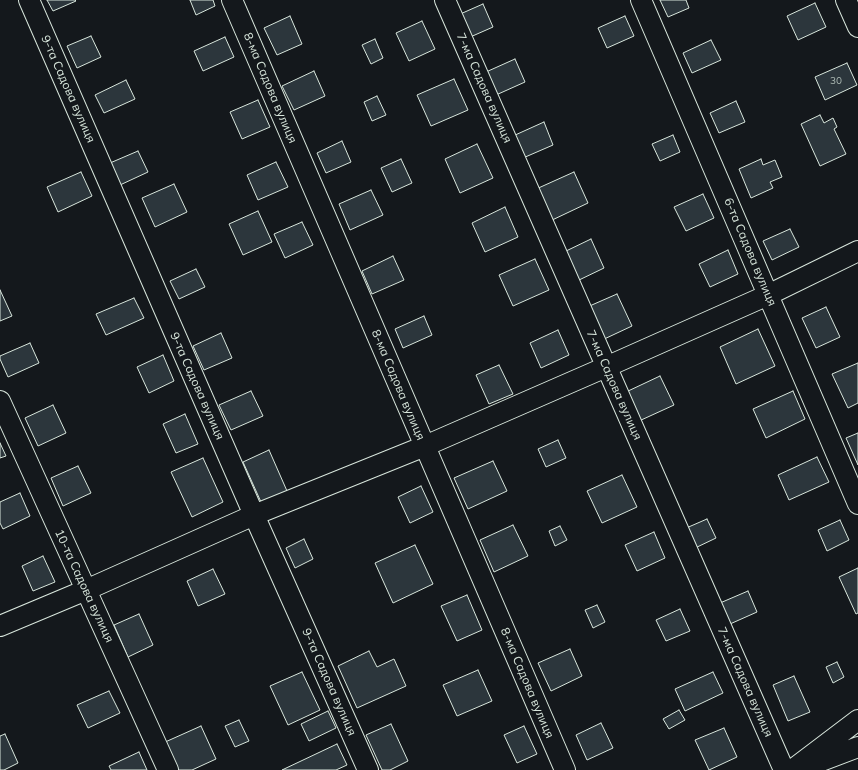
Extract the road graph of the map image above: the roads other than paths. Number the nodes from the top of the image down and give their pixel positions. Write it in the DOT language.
graph roads {
  1 [pos="29,0"];
  2 [pos="232,0"];
  3 [pos="445,0"];
  4 [pos="641,0"];
  5 [pos="846,0"];
  6 [pos="858,27"];
  7 [pos="858,251"];
  8 [pos="768,295"];
  9 [pos="606,367"];
  10 [pos="0,401"];
  11 [pos="425,446"];
  12 [pos="858,504"];
  13 [pos="254,515"];
  14 [pos="86,590"];
  15 [pos="0,626"];
  16 [pos="858,720"];
  17 [pos="858,747"];
  18 [pos="168,770"];
  19 [pos="368,770"];
  20 [pos="564,770"];
  21 [pos="784,770"];
  22 [pos="792,770"];
  23 [pos="798,770"];
  1 -- 13 [label="street, 9-та Садова вулиця"];
  2 -- 11 [label="street, 8-ма Садова вулиця"];
  3 -- 9 [label="street, 7-ма Садова вулиця"];
  4 -- 8 [label="street, 6-та Садова вулиця"];
  5 -- 6 [label="street"];
  7 -- 8 [label="street"];
  8 -- 9 [label="street"];
  8 -- 12 [label="street, 6-та Садова вулиця"];
  9 -- 11 [label="street"];
  9 -- 21 [label="street, 7-ма Садова вулиця"];
  10 -- 14 [label="street, 10-та Садова вулиця"];
  11 -- 13 [label="street"];
  11 -- 20 [label="street, 8-ма Садова вулиця"];
  13 -- 14 [label="street"];
  13 -- 19 [label="street, 9-та Садова вулиця"];
  14 -- 15 [label="street"];
  14 -- 18 [label="street, 10-та Садова вулиця"];
  16 -- 22 [label="street"];
  17 -- 23 [label="street"];
}
